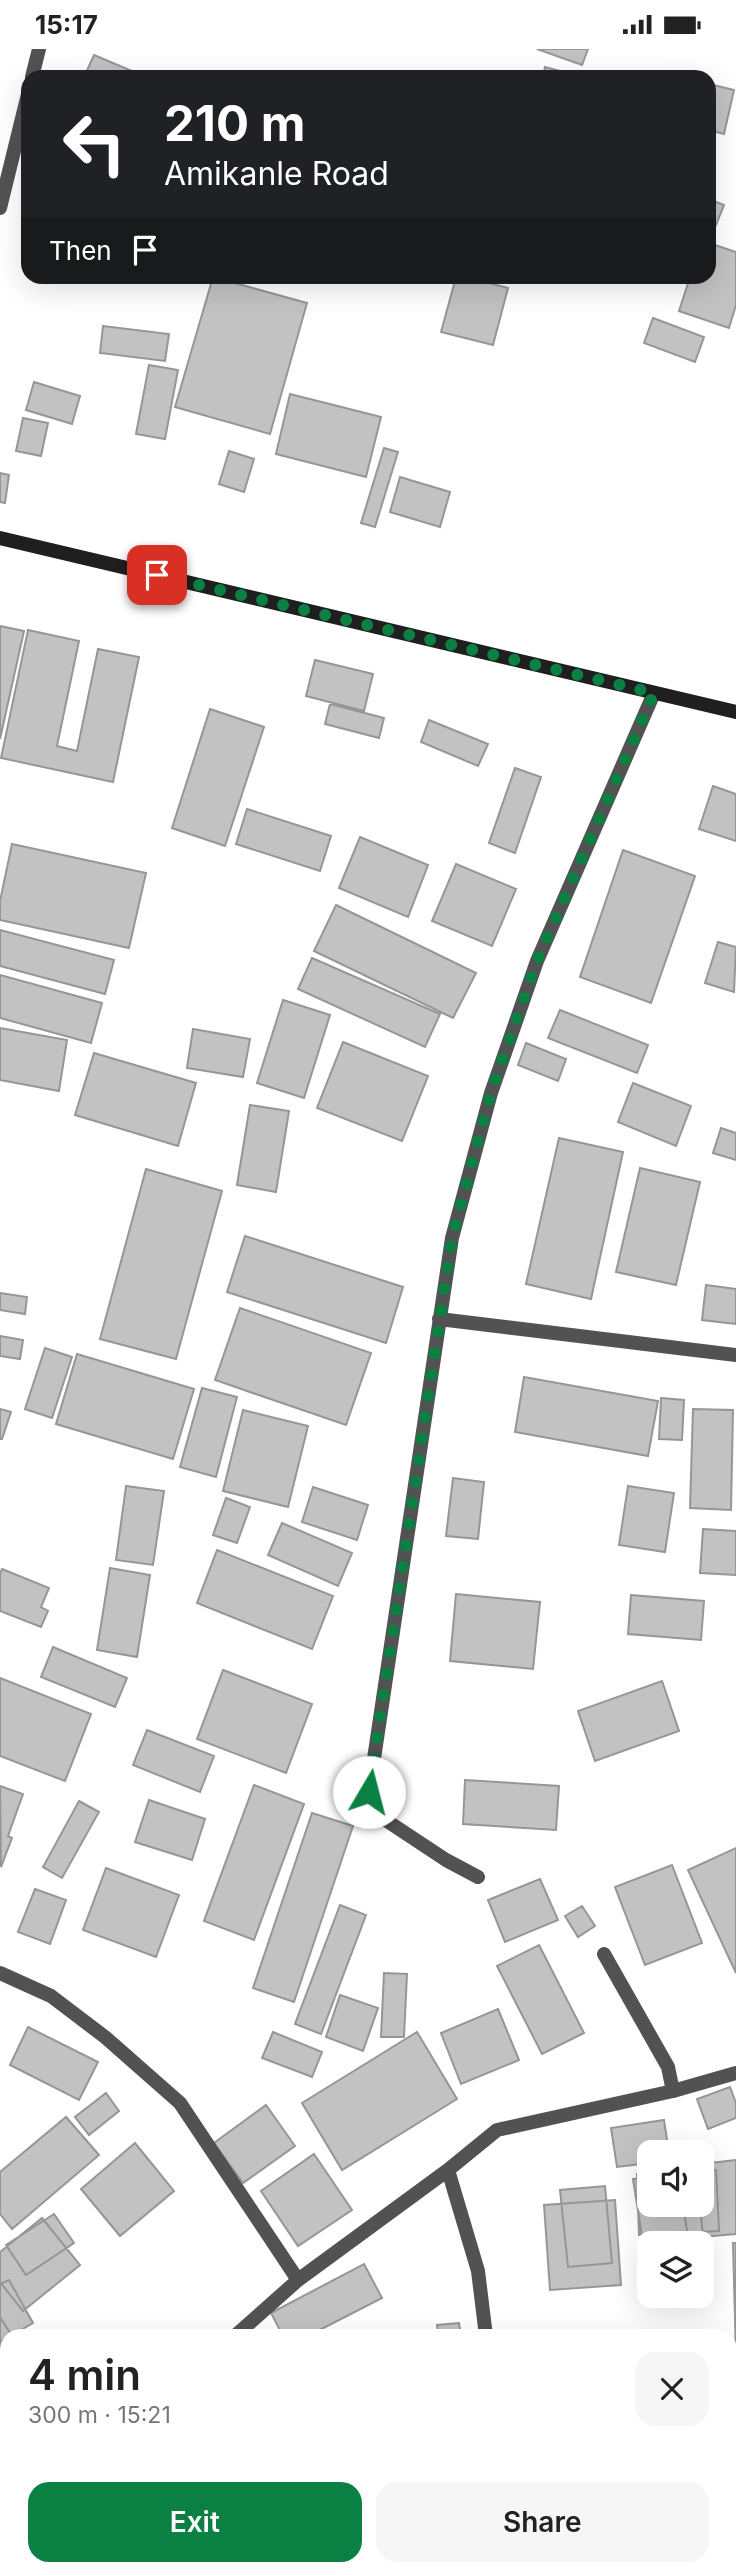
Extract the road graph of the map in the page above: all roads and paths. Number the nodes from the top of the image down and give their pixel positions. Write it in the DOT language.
graph roads {
  1 [pos="39,49"];
  2 [pos="34,70"];
  3 [pos="21,122"];
  4 [pos="0,208"];
  5 [pos="0,538"];
  6 [pos="654,693"];
  7 [pos="736,712"];
  8 [pos="439,1319"];
  9 [pos="736,1355"];
  10 [pos="478,1877"];
  11 [pos="604,1954"];
  12 [pos="0,1973"];
  13 [pos="736,2073"];
  14 [pos="673,2091"];
  15 [pos="448,2171"];
  16 [pos="298,2280"];
  17 [pos="243,2329"];
  18 [pos="485,2329"];
  1 -- 2 [label="street"];
  3 -- 4 [label="street"];
  5 -- 6 [label="street"];
  6 -- 7 [label="street"];
  6 -- 8 [label="street"];
  8 -- 9 [label="street"];
  8 -- 10 [label="street"];
  11 -- 14 [label="street"];
  12 -- 16 [label="street"];
  13 -- 14 [label="street"];
  14 -- 15 [label="street"];
  15 -- 16 [label="street"];
  15 -- 18 [label="street"];
  16 -- 17 [label="street"];
}
